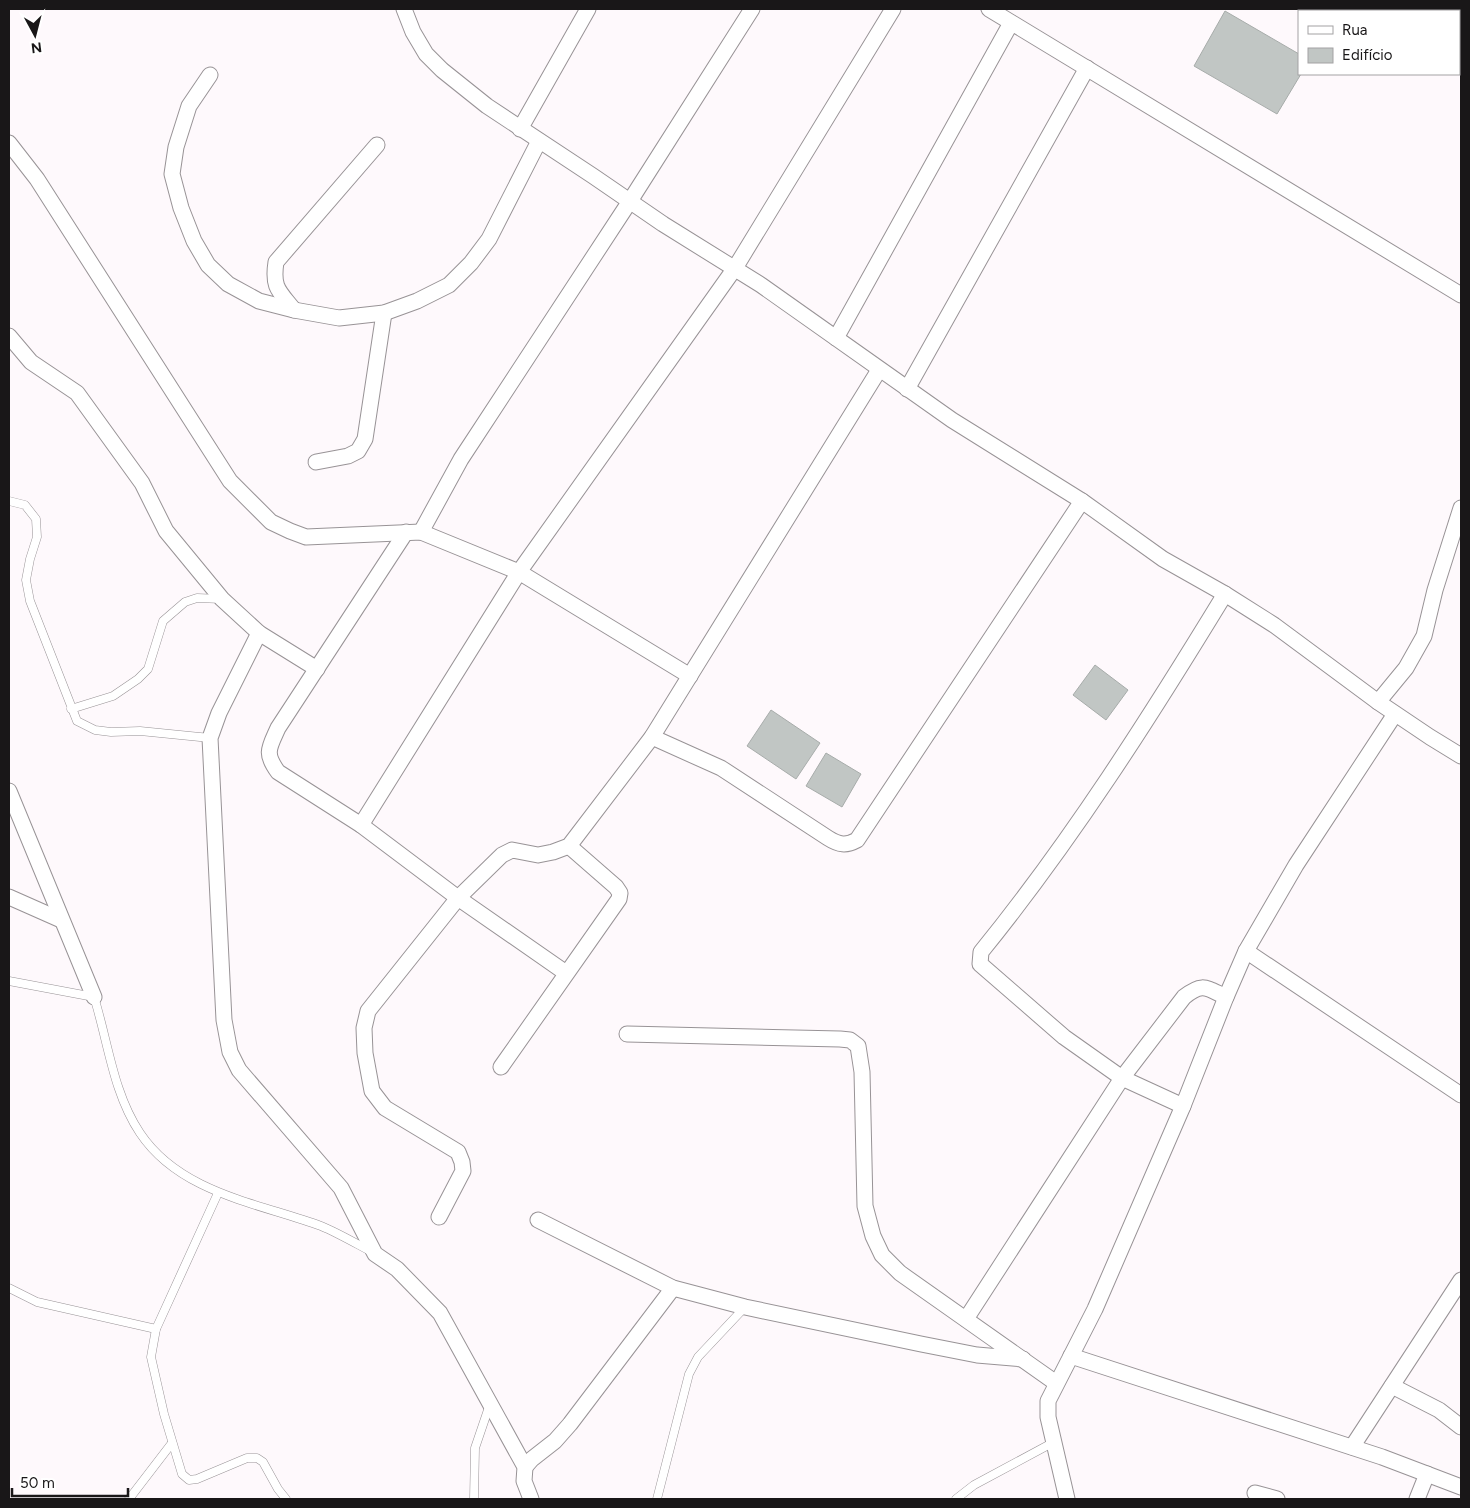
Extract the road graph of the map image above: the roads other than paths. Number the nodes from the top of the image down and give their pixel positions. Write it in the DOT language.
graph roads {
  1 [pos="404,9"];
  2 [pos="588,9"];
  3 [pos="752,9"];
  4 [pos="893,9"];
  5 [pos="989,9"];
  6 [pos="1012,23"];
  7 [pos="1087,68"];
  8 [pos="210,75"];
  9 [pos="520,129"];
  10 [pos="539,141"];
  11 [pos="9,143"];
  12 [pos="377,146"];
  13 [pos="630,202"];
  14 [pos="735,268"];
  15 [pos="1461,295"];
  16 [pos="294,310"];
  17 [pos="384,313"];
  18 [pos="9,336"];
  19 [pos="836,338"];
  20 [pos="879,370"];
  21 [pos="907,389"];
  22 [pos="316,462"];
  23 [pos="9,501"];
  24 [pos="1082,501"];
  25 [pos="1461,508"];
  26 [pos="414,532"];
  27 [pos="1456,546"];
  28 [pos="519,572"];
  29 [pos="1225,594"];
  30 [pos="222,599"];
  31 [pos="259,633"];
  32 [pos="317,669"];
  33 [pos="690,676"];
  34 [pos="1378,702"];
  35 [pos="71,709"];
  36 [pos="1395,714"];
  37 [pos="652,737"];
  38 [pos="210,738"];
  39 [pos="1461,756"];
  40 [pos="9,792"];
  41 [pos="361,825"];
  42 [pos="568,846"];
  43 [pos="9,897"];
  44 [pos="458,898"];
  45 [pos="61,920"];
  46 [pos="1246,951"];
  47 [pos="566,973"];
  48 [pos="9,981"];
  49 [pos="94,997"];
  50 [pos="1226,997"];
  51 [pos="627,1034"];
  52 [pos="500,1067"];
  53 [pos="1122,1078"];
  54 [pos="1461,1095"];
  55 [pos="1183,1106"];
  56 [pos="218,1193"];
  57 [pos="440,1217"];
  58 [pos="538,1220"];
  59 [pos="375,1254"];
  60 [pos="9,1288"];
  61 [pos="673,1288"];
  62 [pos="1459,1290"];
  63 [pos="745,1307"];
  64 [pos="966,1319"];
  65 [pos="156,1329"];
  66 [pos="1071,1356"];
  67 [pos="1024,1359"];
  68 [pos="1056,1383"];
  69 [pos="1392,1386"];
  70 [pos="490,1403"];
  71 [pos="1461,1427"];
  72 [pos="1054,1442"];
  73 [pos="172,1443"];
  74 [pos="1352,1447"];
  75 [pos="525,1468"];
  76 [pos="1427,1474"];
  77 [pos="1461,1487"];
  78 [pos="1255,1493"];
  79 [pos="129,1499"];
  80 [pos="286,1499"];
  81 [pos="474,1499"];
  82 [pos="532,1499"];
  83 [pos="657,1499"];
  84 [pos="956,1499"];
  85 [pos="1067,1499"];
  86 [pos="1277,1499"];
  87 [pos="1417,1499"];
  1 -- 9 [label="street"];
  2 -- 9 [label="street"];
  3 -- 13 [label="street"];
  4 -- 14 [label="street"];
  5 -- 6 [label="street"];
  6 -- 7 [label="street"];
  6 -- 19 [label="street"];
  7 -- 15 [label="street"];
  7 -- 21 [label="street"];
  8 -- 16 [label="street"];
  9 -- 10 [label="street"];
  10 -- 13 [label="street"];
  10 -- 17 [label="street"];
  11 -- 26 [label="street"];
  12 -- 16 [label="street"];
  13 -- 14 [label="street"];
  13 -- 26 [label="street"];
  14 -- 19 [label="street"];
  14 -- 28 [label="street"];
  16 -- 17 [label="street"];
  17 -- 22 [label="street"];
  18 -- 30 [label="street"];
  19 -- 20 [label="street"];
  20 -- 21 [label="street"];
  20 -- 33 [label="street"];
  21 -- 24 [label="street"];
  23 -- 35 [label="lane"];
  24 -- 29 [label="street"];
  24 -- 37 [label="street"];
  25 -- 27 [label="street"];
  26 -- 28 [label="street"];
  26 -- 32 [label="street"];
  27 -- 34 [label="street"];
  28 -- 33 [label="street"];
  28 -- 41 [label="street"];
  29 -- 34 [label="street"];
  29 -- 53 [label="street"];
  30 -- 31 [label="street"];
  30 -- 35 [label="lane"];
  31 -- 32 [label="street"];
  31 -- 38 [label="street"];
  32 -- 41 [label="street"];
  33 -- 37 [label="street"];
  34 -- 36 [label="street"];
  35 -- 38 [label="lane"];
  36 -- 39 [label="street"];
  36 -- 46 [label="street"];
  37 -- 42 [label="street"];
  38 -- 59 [label="street"];
  40 -- 45 [label="street"];
  41 -- 44 [label="street"];
  42 -- 44 [label="street"];
  42 -- 47 [label="street"];
  43 -- 45 [label="street"];
  44 -- 47 [label="street"];
  44 -- 57 [label="street"];
  45 -- 49 [label="street"];
  46 -- 50 [label="street"];
  46 -- 54 [label="street"];
  47 -- 52 [label="street"];
  48 -- 49 [label="lane"];
  49 -- 56 [label="lane"];
  50 -- 53 [label="street"];
  50 -- 55 [label="street"];
  51 -- 64 [label="street"];
  53 -- 55 [label="street"];
  53 -- 64 [label="street"];
  55 -- 66 [label="street"];
  56 -- 59 [label="lane"];
  56 -- 65 [label="lane"];
  58 -- 61 [label="street"];
  59 -- 70 [label="street"];
  60 -- 65 [label="lane"];
  61 -- 63 [label="street"];
  61 -- 75 [label="street"];
  62 -- 69 [label="street"];
  63 -- 67 [label="street"];
  63 -- 83 [label="lane"];
  64 -- 67 [label="street"];
  65 -- 73 [label="lane"];
  66 -- 68 [label="street"];
  66 -- 74 [label="street"];
  67 -- 68 [label="street"];
  68 -- 72 [label="street"];
  69 -- 71 [label="street"];
  69 -- 74 [label="street"];
  70 -- 75 [label="street"];
  70 -- 81 [label="lane"];
  72 -- 84 [label="lane"];
  72 -- 85 [label="street"];
  73 -- 79 [label="lane"];
  73 -- 80 [label="lane"];
  74 -- 76 [label="street"];
  75 -- 82 [label="street"];
  76 -- 77 [label="street"];
  76 -- 87 [label="street"];
  78 -- 86 [label="street"];
}
